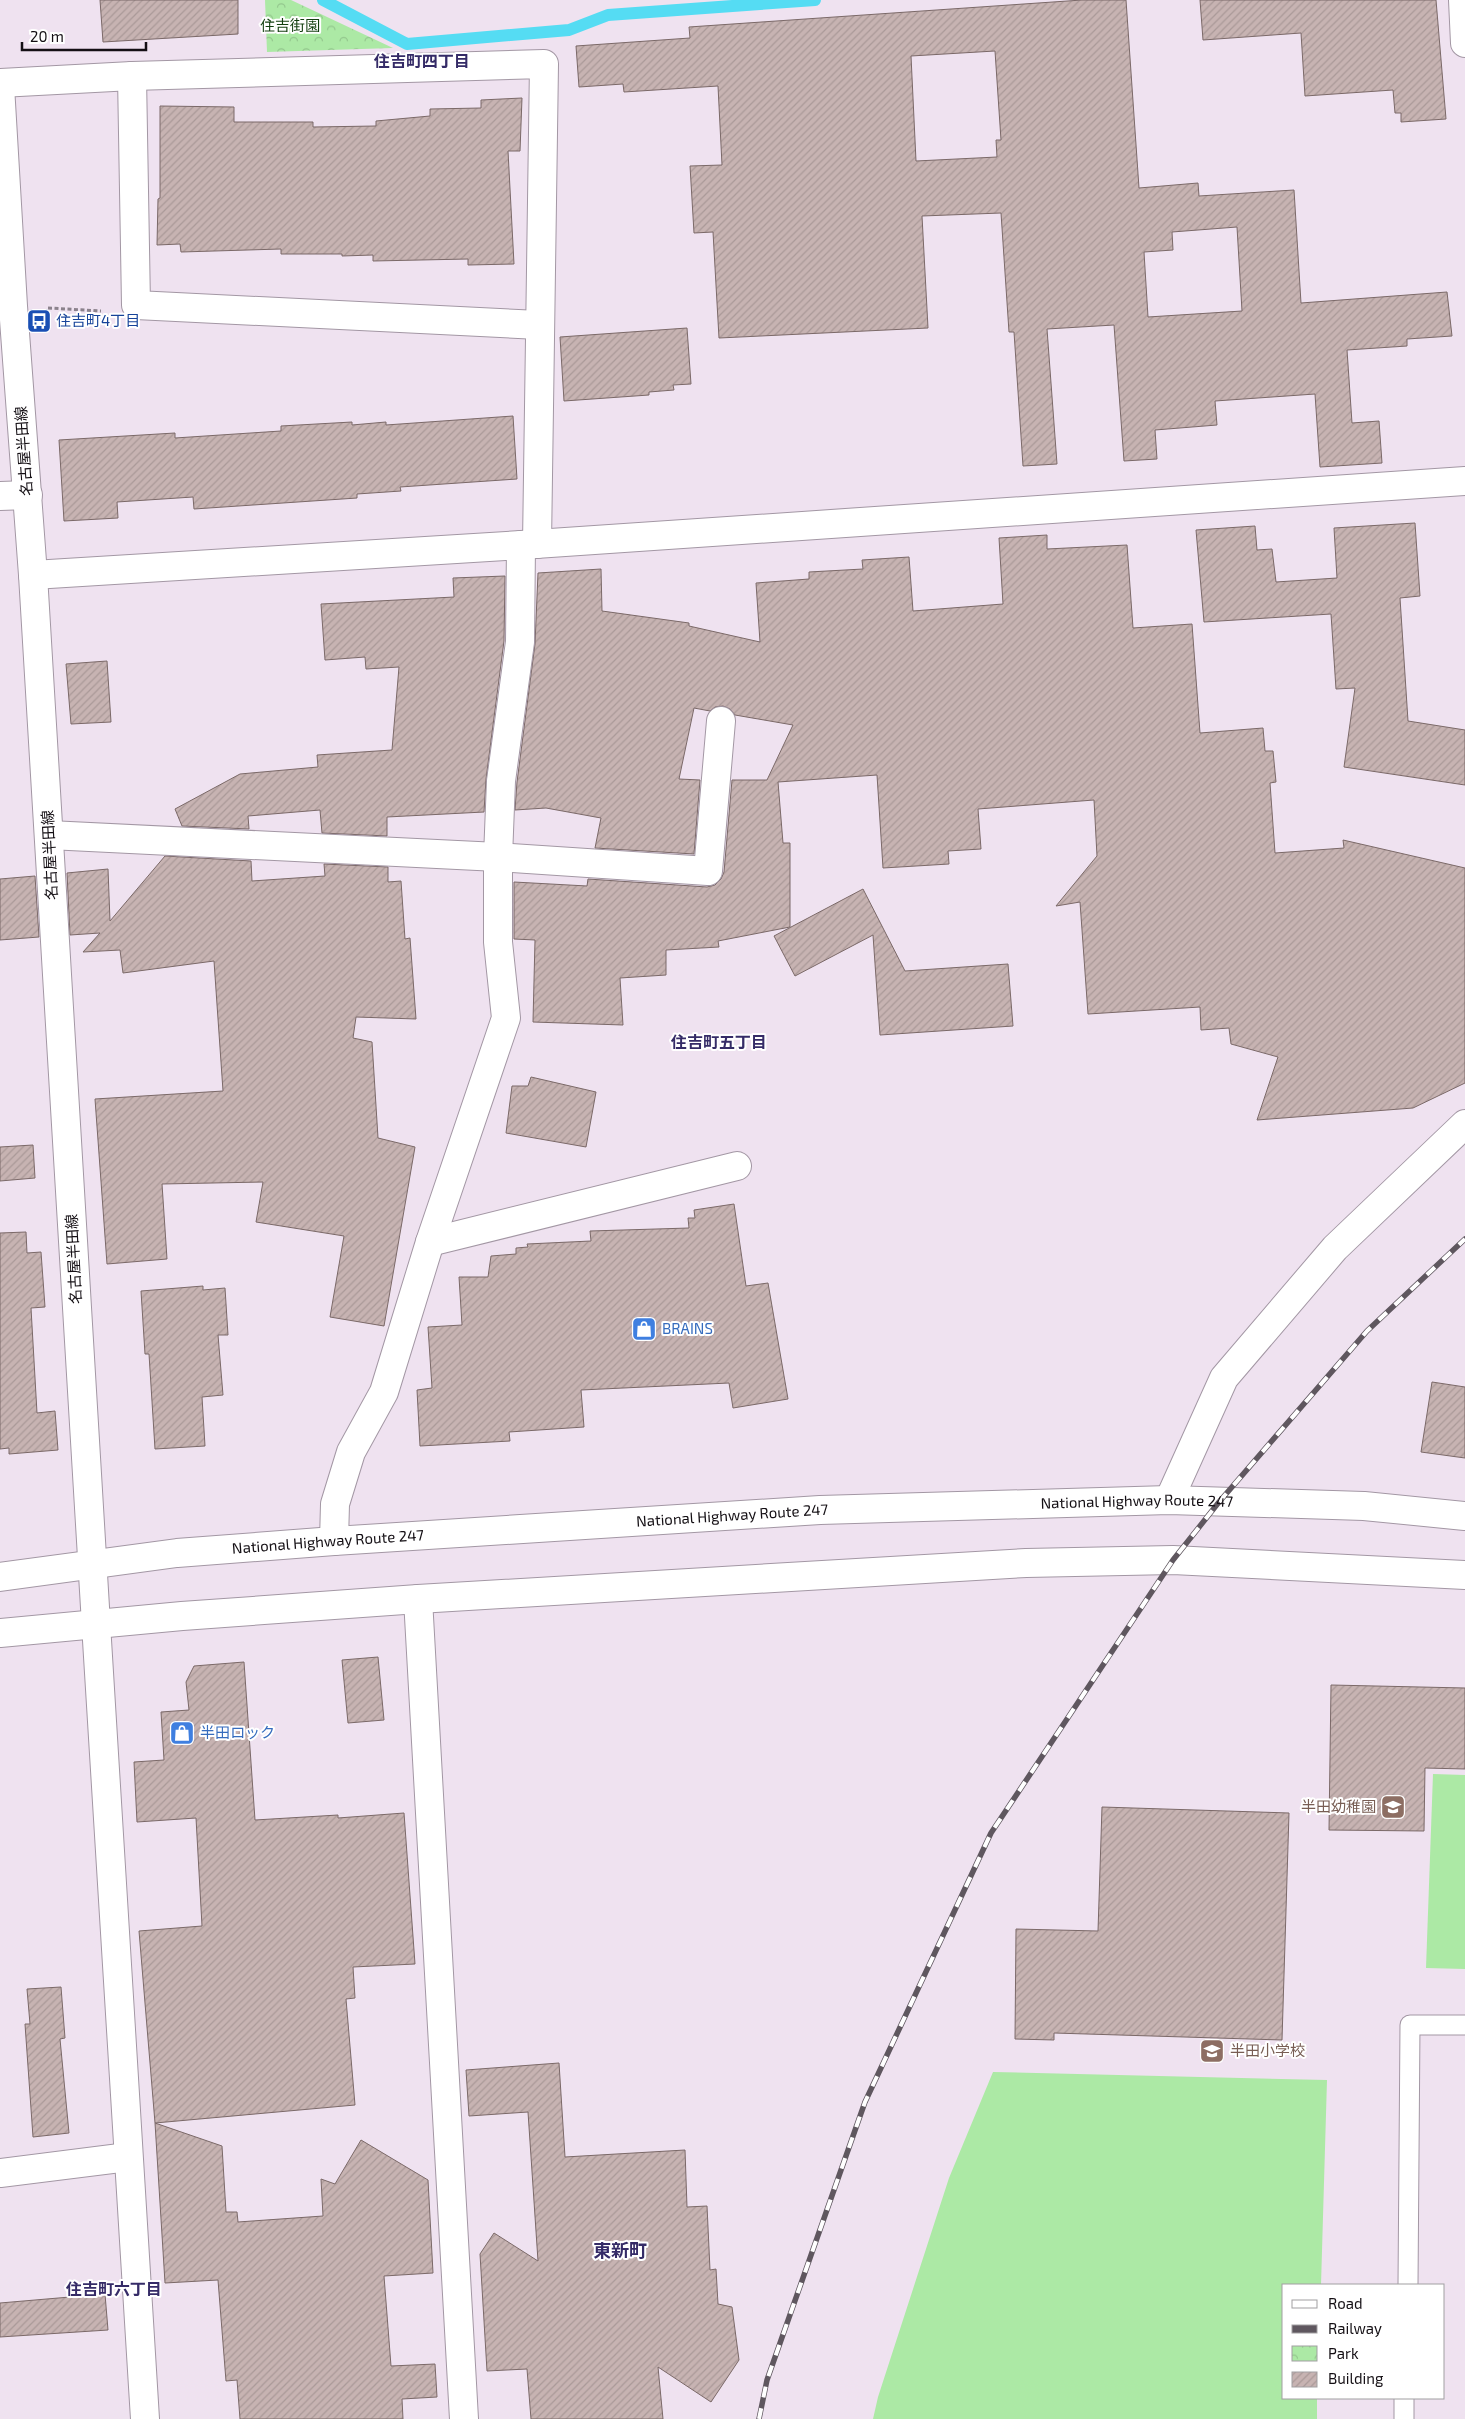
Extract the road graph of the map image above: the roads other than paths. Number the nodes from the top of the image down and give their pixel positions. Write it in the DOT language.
graph roads {
  1 [pos="1463,0"];
  2 [pos="1465,43"];
  3 [pos="132,76"];
  4 [pos="0,84"];
  5 [pos="6,306"];
  6 [pos="539,325"];
  7 [pos="1465,481"];
  8 [pos="28,495"];
  9 [pos="0,496"];
  10 [pos="529,545"];
  11 [pos="33,575"];
  12 [pos="721,721"];
  13 [pos="49,835"];
  14 [pos="498,856"];
  15 [pos="1465,1124"];
  16 [pos="737,1166"];
  17 [pos="430,1242"];
  18 [pos="1168,1500"];
  19 [pos="1465,1516"];
  20 [pos="334,1541"];
  21 [pos="92,1565"];
  22 [pos="1465,1575"];
  23 [pos="0,1577"];
  24 [pos="418,1599"];
  25 [pos="96,1624"];
  26 [pos="0,1633"];
  27 [pos="1465,2025"];
  28 [pos="128,2157"];
  29 [pos="0,2173"];
  30 [pos="1408,2284"];
  31 [pos="1404,2399"];
  32 [pos="145,2419"];
  33 [pos="464,2419"];
  34 [pos="1404,2419"];
  1 -- 2 [label="main road"];
  3 -- 4 [label="main road"];
  3 -- 6 [label="main road"];
  3 -- 6 [label="main road"];
  4 -- 5 [label="main road, 名古屋半田線"];
  5 -- 8 [label="main road, 名古屋半田線"];
  6 -- 10 [label="main road"];
  7 -- 10 [label="main road"];
  8 -- 9 [label="main road"];
  8 -- 11 [label="main road, 名古屋半田線"];
  10 -- 11 [label="main road"];
  10 -- 14 [label="main road"];
  11 -- 13 [label="main road, 名古屋半田線"];
  12 -- 14 [label="main road"];
  13 -- 14 [label="main road"];
  13 -- 21 [label="main road, 名古屋半田線"];
  14 -- 17 [label="main road"];
  15 -- 18 [label="main road"];
  16 -- 17 [label="main road"];
  17 -- 20 [label="main road"];
  18 -- 19 [label="main road, National Highway Route 247"];
  18 -- 20 [label="main road, National Highway Route 247"];
  20 -- 21 [label="main road, National Highway Route 247"];
  21 -- 23 [label="main road, National Highway Route 247"];
  21 -- 25 [label="main road, 名古屋半田線"];
  22 -- 24 [label="main road"];
  24 -- 25 [label="main road"];
  24 -- 33 [label="main road"];
  25 -- 26 [label="main road"];
  25 -- 28 [label="main road, 名古屋半田線"];
  27 -- 30 [label="lane"];
  28 -- 29 [label="main road"];
  28 -- 32 [label="main road, 名古屋半田線"];
  31 -- 34 [label="lane"];
}
